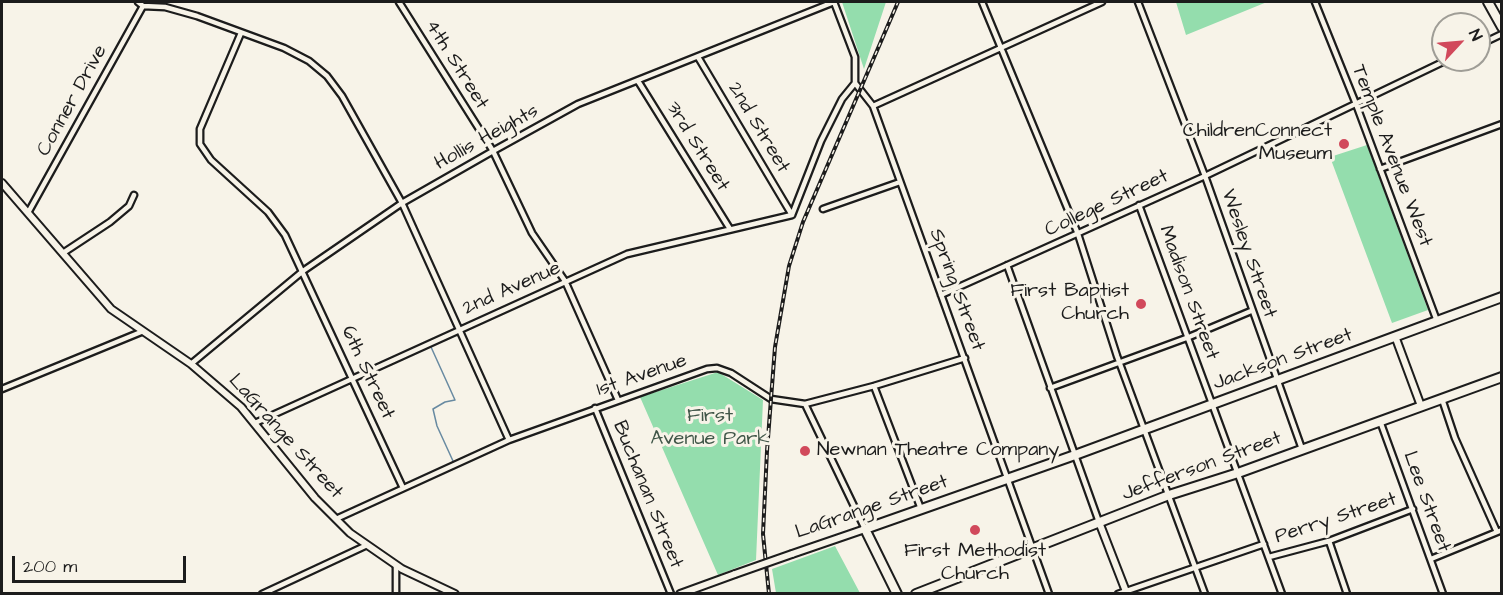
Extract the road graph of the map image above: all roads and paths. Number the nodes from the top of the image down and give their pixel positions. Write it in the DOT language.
graph roads {
  1 [pos="138,2"];
  2 [pos="399,2"];
  3 [pos="834,2"];
  4 [pos="982,2"];
  5 [pos="1102,2"];
  6 [pos="1138,2"];
  7 [pos="1315,2"];
  8 [pos="1488,2"];
  9 [pos="143,6"];
  10 [pos="1502,27"];
  11 [pos="241,33"];
  12 [pos="1000,47"];
  13 [pos="698,57"];
  14 [pos="1431,68"];
  15 [pos="638,81"];
  16 [pos="855,83"];
  17 [pos="1356,104"];
  18 [pos="873,106"];
  19 [pos="1502,124"];
  20 [pos="493,151"];
  21 [pos="1380,169"];
  22 [pos="1205,176"];
  23 [pos="900,182"];
  24 [pos="2,183"];
  25 [pos="134,195"];
  26 [pos="402,203"];
  27 [pos="1139,205"];
  28 [pos="823,209"];
  29 [pos="28,212"];
  30 [pos="792,215"];
  31 [pos="730,229"];
  32 [pos="1078,234"];
  33 [pos="63,253"];
  34 [pos="1006,265"];
  35 [pos="303,271"];
  36 [pos="565,281"];
  37 [pos="942,296"];
  38 [pos="1502,297"];
  39 [pos="1251,311"];
  40 [pos="1438,322"];
  41 [pos="459,329"];
  42 [pos="141,332"];
  43 [pos="1395,336"];
  44 [pos="1189,338"];
  45 [pos="965,358"];
  46 [pos="1119,362"];
  47 [pos="191,364"];
  48 [pos="352,377"];
  49 [pos="1502,377"];
  50 [pos="1276,380"];
  51 [pos="874,386"];
  52 [pos="1050,388"];
  53 [pos="2,389"];
  54 [pos="1442,398"];
  55 [pos="618,400"];
  56 [pos="1212,403"];
  57 [pos="805,404"];
  58 [pos="1421,406"];
  59 [pos="595,408"];
  60 [pos="1380,421"];
  61 [pos="255,423"];
  62 [pos="1145,428"];
  63 [pos="509,440"];
  64 [pos="1302,449"];
  65 [pos="1076,455"];
  66 [pos="1238,473"];
  67 [pos="1007,478"];
  68 [pos="403,488"];
  69 [pos="1169,495"];
  70 [pos="921,509"];
  71 [pos="1413,509"];
  72 [pos="336,519"];
  73 [pos="1099,522"];
  74 [pos="865,529"];
  75 [pos="1499,531"];
  76 [pos="1329,541"];
  77 [pos="1264,544"];
  78 [pos="365,546"];
  79 [pos="1034,546"];
  80 [pos="1269,556"];
  81 [pos="1431,559"];
  82 [pos="396,565"];
  83 [pos="1194,567"];
  84 [pos="918,592"];
  85 [pos="1126,592"];
  86 [pos="262,594"];
  87 [pos="396,594"];
  88 [pos="455,594"];
  89 [pos="670,594"];
  90 [pos="680,594"];
  91 [pos="897,594"];
  92 [pos="911,594"];
  93 [pos="1049,594"];
  94 [pos="1118,594"];
  95 [pos="1204,594"];
  96 [pos="1282,594"];
  97 [pos="1347,594"];
  98 [pos="1443,594"];
  1 -- 9 [label="street"];
  2 -- 20 [label="street, 4th Street"];
  3 -- 13 [label="street, Hollis Heights"];
  3 -- 16 [label="street"];
  4 -- 12 [label="street"];
  5 -- 12 [label="street"];
  6 -- 22 [label="street, Wesley Street"];
  7 -- 17 [label="street, Temple Avenue West"];
  8 -- 10 [label="main road"];
  9 -- 11 [label="street"];
  9 -- 29 [label="street, Conner Drive"];
  11 -- 26 [label="street"];
  11 -- 35 [label="street, 6th Street"];
  12 -- 18 [label="street"];
  12 -- 32 [label="street"];
  13 -- 15 [label="street, Hollis Heights"];
  13 -- 30 [label="street, 2nd Street"];
  14 -- 17 [label="street, College Street"];
  15 -- 20 [label="street, Hollis Heights"];
  15 -- 31 [label="street, 3rd Street"];
  16 -- 18 [label="street, Spring Street"];
  16 -- 30 [label="street"];
  17 -- 21 [label="street, Temple Avenue West"];
  17 -- 22 [label="street, College Street"];
  18 -- 23 [label="street, Spring Street"];
  19 -- 21 [label="street"];
  20 -- 26 [label="street, Hollis Heights"];
  20 -- 36 [label="street, 4th Street"];
  21 -- 40 [label="street, Temple Avenue West"];
  22 -- 27 [label="street, College Street"];
  22 -- 39 [label="street, Wesley Street"];
  23 -- 28 [label="street"];
  23 -- 37 [label="street, Spring Street"];
  24 -- 29 [label="street, LaGrange Street"];
  25 -- 33 [label="street"];
  26 -- 35 [label="street, Hollis Heights"];
  26 -- 41 [label="street"];
  27 -- 32 [label="street, College Street"];
  27 -- 44 [label="street, Madison Street"];
  29 -- 33 [label="street, LaGrange Street"];
  30 -- 31 [label="street, 2nd Avenue"];
  31 -- 36 [label="street, 2nd Avenue"];
  32 -- 34 [label="street, College Street"];
  32 -- 46 [label="street"];
  33 -- 42 [label="street, LaGrange Street"];
  34 -- 37 [label="street, College Street"];
  34 -- 52 [label="street"];
  35 -- 47 [label="street, Hollis Heights"];
  35 -- 48 [label="street, 6th Street"];
  36 -- 41 [label="street, 2nd Avenue"];
  36 -- 55 [label="street, 4th Street"];
  37 -- 45 [label="street, Spring Street"];
  38 -- 40 [label="main road, Jackson Street"];
  39 -- 44 [label="street"];
  39 -- 50 [label="street, Wesley Street"];
  40 -- 43 [label="main road, Jackson Street"];
  41 -- 48 [label="street, 2nd Avenue"];
  41 -- 63 [label="street"];
  42 -- 47 [label="street, LaGrange Street"];
  42 -- 53 [label="street"];
  43 -- 50 [label="main road, Jackson Street"];
  43 -- 58 [label="street"];
  44 -- 46 [label="street"];
  44 -- 56 [label="street, Madison Street"];
  45 -- 51 [label="street, 1st Avenue"];
  45 -- 67 [label="street, Spring Street"];
  46 -- 52 [label="street"];
  46 -- 62 [label="street"];
  47 -- 61 [label="street, LaGrange Street"];
  48 -- 61 [label="street, 2nd Avenue"];
  48 -- 68 [label="street, 6th Street"];
  49 -- 54 [label="main road, Jefferson Street"];
  50 -- 56 [label="main road, Jackson Street"];
  50 -- 64 [label="street, Wesley Street"];
  51 -- 57 [label="street, 1st Avenue"];
  51 -- 70 [label="street"];
  52 -- 65 [label="street"];
  54 -- 58 [label="main road, Jefferson Street"];
  54 -- 75 [label="street"];
  55 -- 57 [label="street, 1st Avenue"];
  55 -- 59 [label="street, 1st Avenue"];
  56 -- 62 [label="main road, Jackson Street"];
  56 -- 66 [label="street, Madison Street"];
  57 -- 74 [label="street"];
  58 -- 60 [label="main road, Jefferson Street"];
  59 -- 63 [label="street, 1st Avenue"];
  59 -- 89 [label="street, Buchanan Street"];
  60 -- 64 [label="main road, Jefferson Street"];
  60 -- 71 [label="street, Lee Street"];
  61 -- 72 [label="street, LaGrange Street"];
  62 -- 65 [label="main road, Jackson Street"];
  62 -- 69 [label="street"];
  63 -- 68 [label="street, 1st Avenue"];
  64 -- 66 [label="main road, Jefferson Street"];
  65 -- 67 [label="main road, LaGrange Street"];
  65 -- 73 [label="street"];
  66 -- 69 [label="main road, Jefferson Street"];
  66 -- 77 [label="street, Madison Street"];
  67 -- 70 [label="main road, LaGrange Street"];
  67 -- 79 [label="street, Spring Street"];
  68 -- 72 [label="street, 1st Avenue"];
  69 -- 73 [label="main road, Jefferson Street"];
  69 -- 83 [label="street"];
  70 -- 74 [label="main road, LaGrange Street"];
  71 -- 76 [label="street, Perry Street"];
  71 -- 81 [label="street, Lee Street"];
  72 -- 78 [label="street, LaGrange Street"];
  73 -- 79 [label="main road, Jefferson Street"];
  73 -- 85 [label="street"];
  74 -- 90 [label="street, LaGrange Street, bridge"];
  74 -- 91 [label="main road"];
  75 -- 81 [label="street"];
  76 -- 80 [label="street, Perry Street"];
  76 -- 97 [label="street"];
  77 -- 80 [label="street, Madison Street"];
  77 -- 83 [label="street, Perry Street"];
  78 -- 82 [label="street, LaGrange Street"];
  78 -- 86 [label="street"];
  79 -- 84 [label="main road, Jefferson Street"];
  79 -- 93 [label="street, Spring Street"];
  80 -- 96 [label="street, Madison Street"];
  81 -- 98 [label="street, Lee Street"];
  82 -- 87 [label="street"];
  82 -- 88 [label="street, LaGrange Street"];
  83 -- 85 [label="street, Perry Street"];
  83 -- 95 [label="street"];
  84 -- 92 [label="main road, Jefferson Street"];
  85 -- 94 [label="street, Perry Street"];
}
